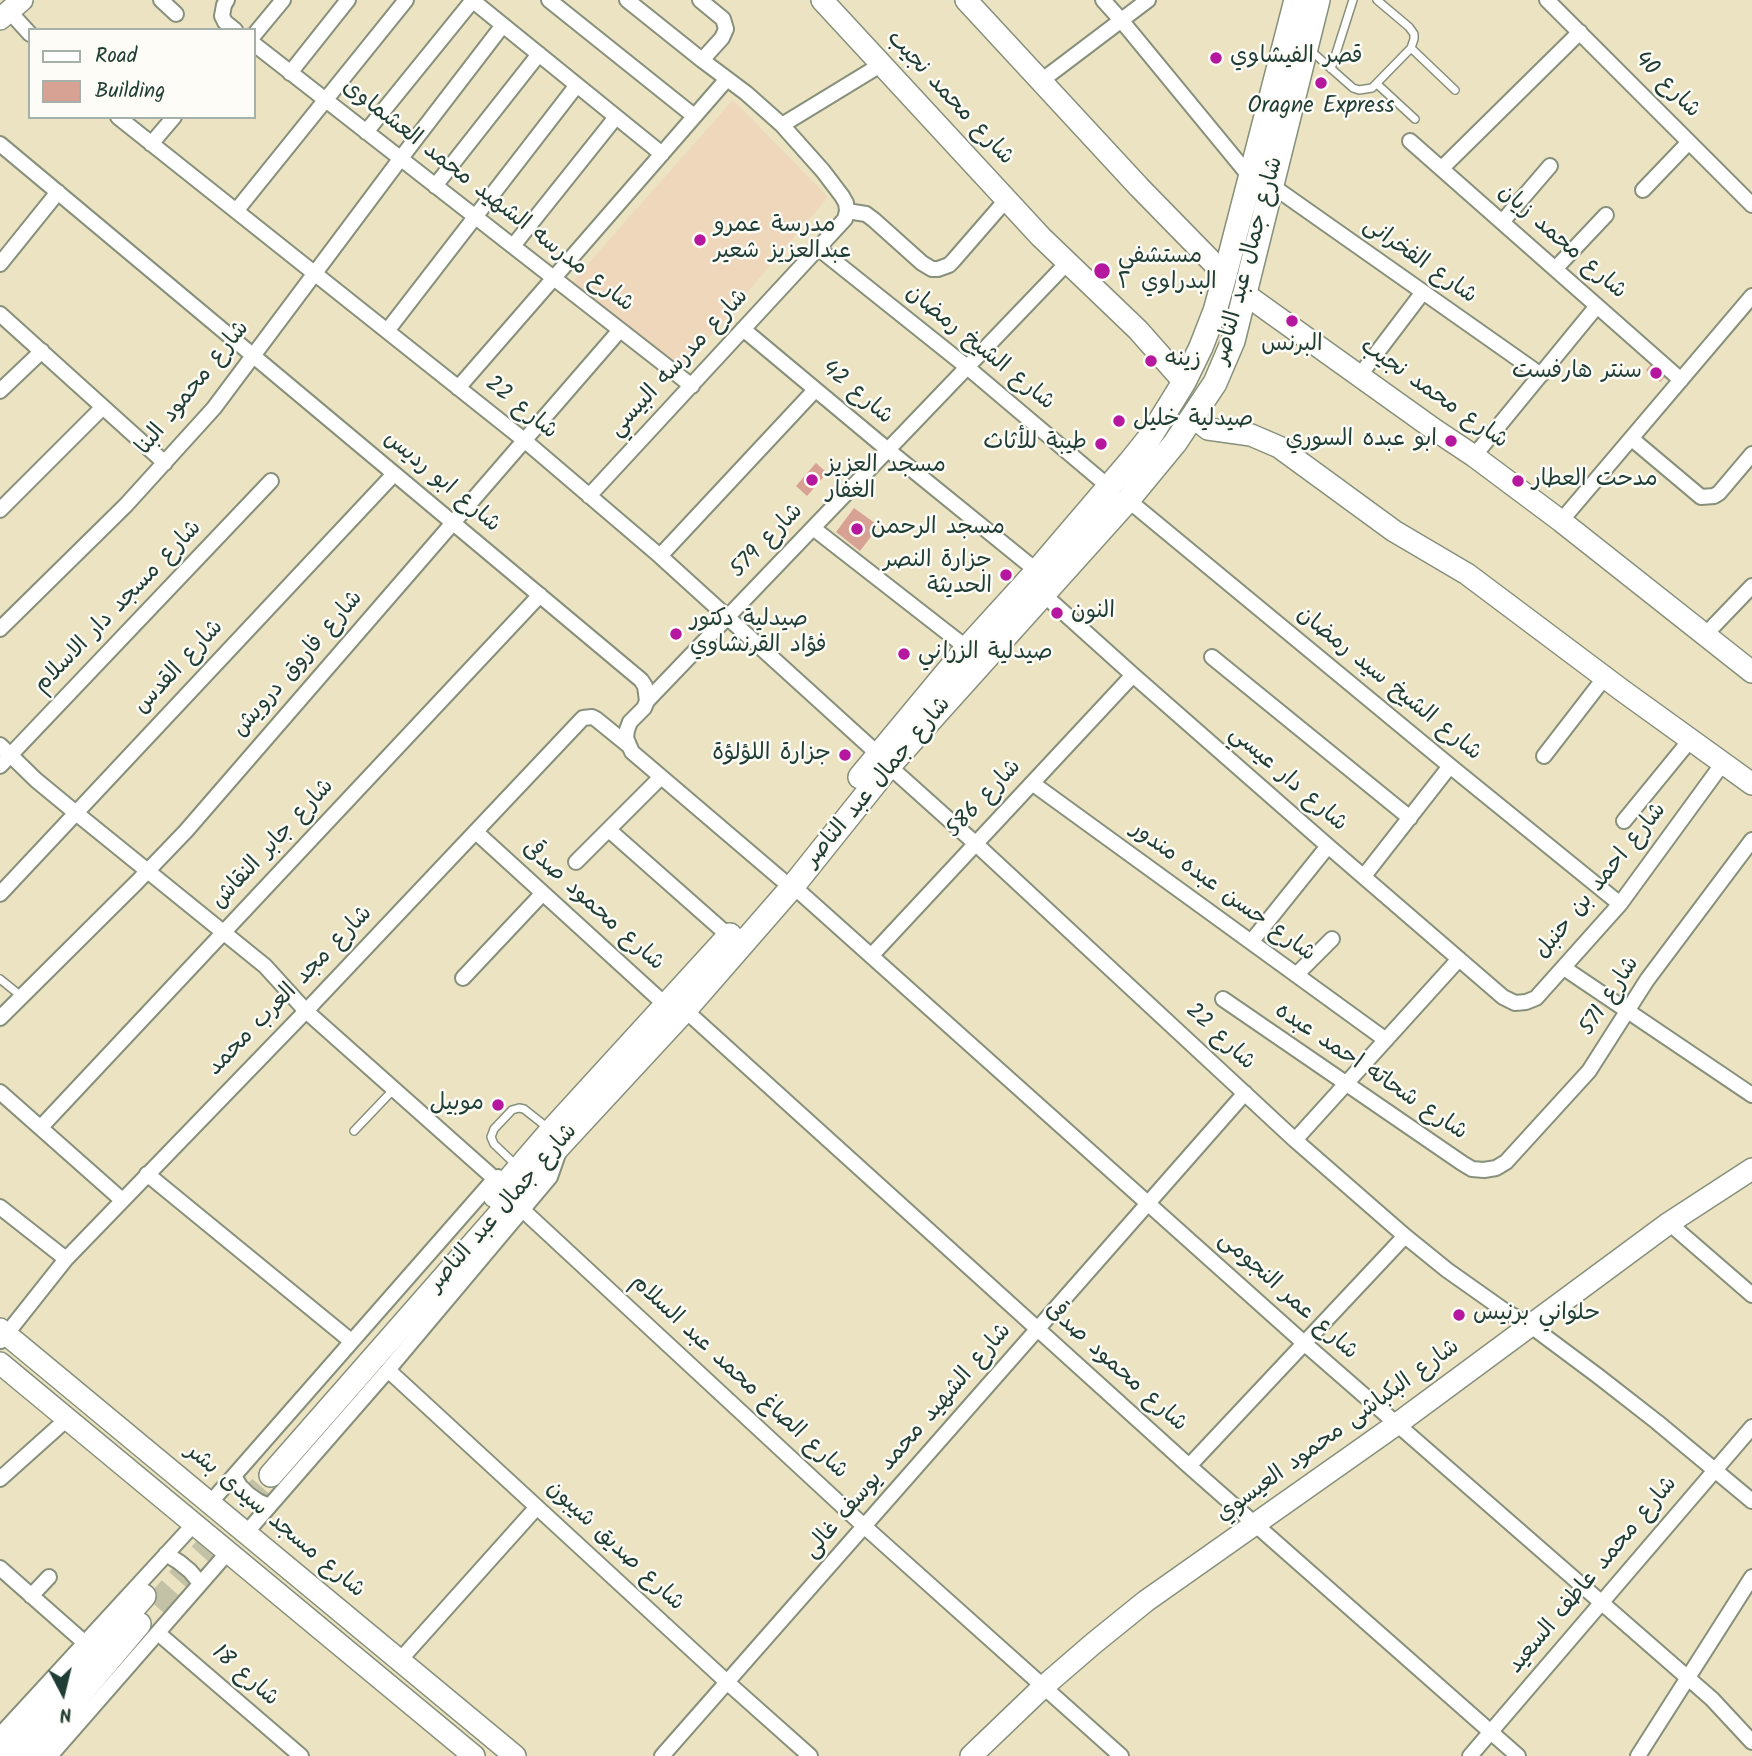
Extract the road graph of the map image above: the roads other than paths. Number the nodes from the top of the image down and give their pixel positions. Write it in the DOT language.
graph roads {
  1 [pos="161,0"];
  2 [pos="227,0"];
  3 [pos="283,0"];
  4 [pos="348,0"];
  5 [pos="406,0"];
  6 [pos="472,0"];
  7 [pos="549,0"];
  8 [pos="627,0"];
  9 [pos="700,0"];
  10 [pos="822,0"];
  11 [pos="966,0"];
  12 [pos="1103,0"];
  13 [pos="1148,0"];
  14 [pos="1296,0"];
  15 [pos="1318,0"];
  16 [pos="1353,0"];
  17 [pos="1377,0"];
  18 [pos="1548,0"];
  19 [pos="10,10"];
  20 [pos="176,14"];
  21 [pos="1121,20"];
  22 [pos="503,25"];
  23 [pos="230,26"];
  24 [pos="28,32"];
  25 [pos="1580,32"];
  26 [pos="256,33"];
  27 [pos="256,46"];
  28 [pos="1305,47"];
  29 [pos="1411,48"];
  30 [pos="539,54"];
  31 [pos="702,60"];
  32 [pos="882,64"];
  33 [pos="1331,69"];
  34 [pos="290,73"];
  35 [pos="727,79"];
  36 [pos="1041,81"];
  37 [pos="1377,84"];
  38 [pos="577,85"];
  39 [pos="1455,90"];
  40 [pos="325,100"];
  41 [pos="694,116"];
  42 [pos="616,117"];
  43 [pos="120,119"];
  44 [pos="172,119"];
  45 [pos="1415,119"];
  46 [pos="782,125"];
  47 [pos="366,132"];
  48 [pos="1410,141"];
  49 [pos="1689,142"];
  50 [pos="0,144"];
  51 [pos="151,144"];
  52 [pos="662,154"];
  53 [pos="401,158"];
  54 [pos="1550,166"];
  55 [pos="1442,169"];
  56 [pos="1261,182"];
  57 [pos="435,186"];
  58 [pos="1643,190"];
  59 [pos="58,192"];
  60 [pos="1006,200"];
  61 [pos="1752,205"];
  62 [pos="236,211"];
  63 [pos="847,211"];
  64 [pos="1606,215"];
  65 [pos="475,217"];
  66 [pos="1502,222"];
  67 [pos="513,246"];
  68 [pos="818,248"];
  69 [pos="1068,263"];
  70 [pos="0,264"];
  71 [pos="1555,269"];
  72 [pos="315,273"];
  73 [pos="1225,275"];
  74 [pos="553,278"];
  75 [pos="1423,292"];
  76 [pos="1245,295"];
  77 [pos="1752,296"];
  78 [pos="1597,306"];
  79 [pos="0,314"];
  80 [pos="743,329"];
  81 [pos="620,330"];
  82 [pos="387,331"];
  83 [pos="42,351"];
  84 [pos="253,355"];
  85 [pos="967,367"];
  86 [pos="1360,375"];
  87 [pos="1541,376"];
  88 [pos="1681,380"];
  89 [pos="1184,382"];
  90 [pos="692,386"];
  91 [pos="458,388"];
  92 [pos="816,390"];
  93 [pos="0,391"];
  94 [pos="103,407"];
  95 [pos="1193,416"];
  96 [pos="1632,439"];
  97 [pos="524,440"];
  98 [pos="888,450"];
  99 [pos="1752,454"];
  100 [pos="1474,456"];
  101 [pos="165,463"];
  102 [pos="394,474"];
  103 [pos="271,481"];
  104 [pos="1119,493"];
  105 [pos="589,496"];
  106 [pos="0,510"];
  107 [pos="1561,521"];
  108 [pos="453,522"];
  109 [pos="813,528"];
  110 [pos="660,556"];
  111 [pos="1037,571"];
  112 [pos="1752,586"];
  113 [pos="1043,594"];
  114 [pos="540,595"];
  115 [pos="727,617"];
  116 [pos="0,629"];
  117 [pos="1705,635"];
  118 [pos="967,648"];
  119 [pos="1212,657"];
  120 [pos="1752,672"];
  121 [pos="1133,675"];
  122 [pos="1605,677"];
  123 [pos="647,701"];
  124 [pos="1691,739"];
  125 [pos="628,745"];
  126 [pos="3,755"];
  127 [pos="1544,756"];
  128 [pos="883,760"];
  129 [pos="1723,763"];
  130 [pos="1450,766"];
  131 [pos="661,778"];
  132 [pos="1032,783"];
  133 [pos="1752,784"];
  134 [pos="76,813"];
  135 [pos="1410,818"];
  136 [pos="1624,821"];
  137 [pos="609,830"];
  138 [pos="475,832"];
  139 [pos="1752,840"];
  140 [pos="976,844"];
  141 [pos="1328,846"];
  142 [pos="576,862"];
  143 [pos="148,871"];
  144 [pos="1364,876"];
  145 [pos="787,882"];
  146 [pos="543,893"];
  147 [pos="0,894"];
  148 [pos="1620,904"];
  149 [pos="223,932"];
  150 [pos="729,936"];
  151 [pos="1332,939"];
  152 [pos="1251,942"];
  153 [pos="871,956"];
  154 [pos="1459,959"];
  155 [pos="1564,968"];
  156 [pos="1296,975"];
  157 [pos="463,978"];
  158 [pos="0,979"];
  159 [pos="22,997"];
  160 [pos="1503,997"];
  161 [pos="1223,999"];
  162 [pos="306,1011"];
  163 [pos="677,1011"];
  164 [pos="1627,1011"];
  165 [pos="0,1018"];
  166 [pos="1386,1040"];
  167 [pos="1345,1084"];
  168 [pos="394,1089"];
  169 [pos="0,1092"];
  170 [pos="1245,1093"];
  171 [pos="1752,1095"];
  172 [pos="41,1127"];
  173 [pos="354,1131"];
  174 [pos="556,1137"];
  175 [pos="1295,1140"];
  176 [pos="518,1167"];
  177 [pos="1496,1168"];
  178 [pos="1752,1169"];
  179 [pos="147,1174"];
  180 [pos="495,1179"];
  181 [pos="122,1200"];
  182 [pos="1148,1204"];
  183 [pos="517,1205"];
  184 [pos="0,1207"];
  185 [pos="1669,1223"];
  186 [pos="1405,1236"];
  187 [pos="66,1259"];
  188 [pos="1752,1295"];
  189 [pos="1531,1325"];
  190 [pos="1038,1330"];
  191 [pos="2,1335"];
  192 [pos="351,1341"];
  193 [pos="1304,1343"];
  194 [pos="0,1363"];
  195 [pos="388,1370"];
  196 [pos="67,1419"];
  197 [pos="1397,1424"];
  198 [pos="1752,1427"];
  199 [pos="1189,1466"];
  200 [pos="1715,1469"];
  201 [pos="234,1476"];
  202 [pos="0,1479"];
  203 [pos="1752,1501"];
  204 [pos="210,1503"];
  205 [pos="269,1506"];
  206 [pos="537,1507"];
  207 [pos="195,1523"];
  208 [pos="1255,1524"];
  209 [pos="865,1527"];
  210 [pos="246,1532"];
  211 [pos="229,1551"];
  212 [pos="166,1554"];
  213 [pos="0,1568"];
  214 [pos="49,1577"];
  215 [pos="1752,1577"];
  216 [pos="200,1583"];
  217 [pos="31,1596"];
  218 [pos="1602,1604"];
  219 [pos="158,1633"];
  220 [pos="85,1643"];
  221 [pos="400,1660"];
  222 [pos="1688,1678"];
  223 [pos="728,1682"];
  224 [pos="1043,1687"];
  225 [pos="3,1726"];
  226 [pos="1491,1732"];
  227 [pos="1752,1742"];
  228 [pos="2,1756"];
  229 [pos="28,1756"];
  230 [pos="50,1756"];
  231 [pos="300,1756"];
  232 [pos="474,1756"];
  233 [pos="515,1756"];
  234 [pos="662,1756"];
  235 [pos="810,1756"];
  236 [pos="971,1756"];
  237 [pos="1121,1756"];
  238 [pos="1470,1756"];
  239 [pos="1518,1756"];
  240 [pos="1638,1756"];
  1 -- 20 [label="street"];
  2 -- 23 [label="street"];
  3 -- 26 [label="street"];
  4 -- 34 [label="street"];
  5 -- 40 [label="street"];
  6 -- 22 [label="street"];
  6 -- 47 [label="street"];
  7 -- 41 [label="street"];
  8 -- 31 [label="street"];
  9 -- 31 [label="street"];
  10 -- 32 [label="street, شارع محمد نجيب"];
  11 -- 36 [label="street"];
  12 -- 21 [label="street, شارع الفخرانى"];
  13 -- 21 [label="street"];
  14 -- 56 [label="main road, شارع جمال عبد الناصر"];
  15 -- 28 [label="main road, شارع جمال عبد الناصر"];
  16 -- 33 [label="lane"];
  17 -- 29 [label="lane"];
  18 -- 25 [label="street, شارع 40"];
  19 -- 24 [label="street"];
  21 -- 36 [label="street"];
  21 -- 56 [label="street, شارع الفخرانى"];
  22 -- 30 [label="street"];
  22 -- 53 [label="street, شارع محمود البنا"];
  25 -- 49 [label="street, شارع 40"];
  25 -- 55 [label="street"];
  27 -- 34 [label="street, شارع مدرسه الشهيد محمد العشماوى"];
  28 -- 33 [label="lane"];
  28 -- 56 [label="main road, شارع جمال عبد الناصر"];
  29 -- 37 [label="lane"];
  29 -- 39 [label="lane"];
  30 -- 38 [label="street"];
  30 -- 57 [label="street"];
  31 -- 35 [label="street"];
  32 -- 46 [label="street"];
  32 -- 60 [label="street, شارع محمد نجيب"];
  33 -- 37 [label="lane"];
  34 -- 40 [label="street, شارع مدرسه الشهيد محمد العشماوى"];
  35 -- 41 [label="street"];
  35 -- 46 [label="street"];
  36 -- 73 [label="street"];
  37 -- 45 [label="lane"];
  38 -- 42 [label="street"];
  38 -- 65 [label="street"];
  40 -- 47 [label="street, شارع مدرسه الشهيد محمد العشماوى"];
  40 -- 62 [label="street"];
  41 -- 52 [label="street"];
  42 -- 52 [label="street"];
  42 -- 67 [label="street"];
  43 -- 51 [label="street, شارع 22"];
  44 -- 51 [label="street"];
  46 -- 63 [label="street"];
  47 -- 53 [label="street, شارع مدرسه الشهيد محمد العشماوى"];
  48 -- 55 [label="street, شارع محمد زيان"];
  49 -- 58 [label="street"];
  49 -- 61 [label="street, شارع 40"];
  50 -- 59 [label="street, شارع ابو رديس"];
  51 -- 62 [label="street, شارع 22"];
  52 -- 74 [label="street"];
  53 -- 57 [label="street, شارع مدرسه الشهيد محمد العشماوى"];
  53 -- 72 [label="street, شارع محمود البنا"];
  54 -- 66 [label="street"];
  55 -- 66 [label="street, شارع محمد زيان"];
  56 -- 73 [label="main road, شارع جمال عبد الناصر"];
  56 -- 75 [label="street, شارع الفخرانى"];
  56 -- 76 [label="main road, شارع جمال عبد الناصر"];
  57 -- 65 [label="street, شارع مدرسه الشهيد محمد العشماوى"];
  59 -- 70 [label="street"];
  59 -- 84 [label="street, شارع ابو رديس"];
  60 -- 63 [label="street"];
  60 -- 69 [label="street, شارع محمد نجيب"];
  62 -- 72 [label="street, شارع 22"];
  63 -- 68 [label="street, شارع مدرسه البيسي"];
  64 -- 71 [label="street"];
  65 -- 67 [label="street, شارع مدرسه الشهيد محمد العشماوى"];
  65 -- 82 [label="street"];
  66 -- 71 [label="street, شارع محمد زيان"];
  67 -- 74 [label="street, شارع مدرسه الشهيد محمد العشماوى"];
  68 -- 80 [label="street, شارع مدرسه البيسي"];
  68 -- 85 [label="street, شارع الشيخ رمضان"];
  69 -- 85 [label="street, شارع 579"];
  69 -- 89 [label="street, شارع محمد نجيب"];
  71 -- 78 [label="street, شارع محمد زيان"];
  72 -- 82 [label="street, شارع 22"];
  72 -- 84 [label="street, شارع محمود البنا"];
  73 -- 89 [label="main road, شارع جمال عبد الناصر"];
  74 -- 81 [label="street, شارع مدرسه الشهيد محمد العشماوى"];
  74 -- 91 [label="street"];
  75 -- 86 [label="street"];
  75 -- 87 [label="street, شارع الفخرانى"];
  76 -- 86 [label="street, شارع محمد نجيب"];
  76 -- 95 [label="main road, شارع جمال عبد الناصر"];
  77 -- 88 [label="street"];
  78 -- 87 [label="street"];
  78 -- 88 [label="street, شارع محمد زيان"];
  79 -- 83 [label="street"];
  80 -- 90 [label="street, شارع مدرسه البيسي"];
  80 -- 92 [label="street, شارع 42"];
  81 -- 90 [label="street, شارع مدرسه الشهيد محمد العشماوى"];
  81 -- 97 [label="street, شارع فاروق درويش"];
  82 -- 91 [label="street, شارع 22"];
  83 -- 93 [label="street"];
  83 -- 94 [label="street"];
  84 -- 101 [label="street, شارع محمود البنا"];
  84 -- 102 [label="street, شارع ابو رديس"];
  85 -- 98 [label="street, شارع 579"];
  85 -- 104 [label="street, شارع الشيخ رمضان"];
  86 -- 100 [label="street, شارع محمد نجيب"];
  87 -- 100 [label="street"];
  88 -- 96 [label="street"];
  89 -- 104 [label="main road, شارع جمال عبد الناصر"];
  90 -- 105 [label="street, شارع مدرسه البيسي"];
  91 -- 97 [label="street, شارع 22"];
  92 -- 98 [label="street, شارع 42"];
  92 -- 110 [label="street"];
  94 -- 101 [label="street"];
  94 -- 106 [label="street"];
  95 -- 104 [label="main road, شارع جمال عبد الناصر"];
  95 -- 122 [label="street"];
  96 -- 99 [label="street"];
  96 -- 107 [label="street"];
  97 -- 105 [label="street, شارع 22"];
  97 -- 108 [label="street, شارع فاروق درويش"];
  98 -- 109 [label="street, شارع 579"];
  98 -- 111 [label="street, شارع 42"];
  100 -- 107 [label="street, شارع محمد نجيب"];
  101 -- 116 [label="street, شارع محمود البنا"];
  102 -- 108 [label="street, شارع ابو رديس"];
  102 -- 134 [label="street, شارع القدس"];
  103 -- 126 [label="street, شارع مسجد دار الاسلام"];
  104 -- 111 [label="main road, شارع جمال عبد الناصر"];
  104 -- 113 [label="main road, شارع جمال عبد الناصر"];
  104 -- 130 [label="street, شارع الشيخ سيد رمضان"];
  105 -- 110 [label="street, شارع 22"];
  107 -- 117 [label="street, شارع محمد نجيب"];
  108 -- 114 [label="street, شارع ابو رديس"];
  108 -- 143 [label="street, شارع فاروق درويش"];
  109 -- 115 [label="street, شارع 579"];
  109 -- 118 [label="street"];
  110 -- 115 [label="street, شارع 22"];
  111 -- 118 [label="main road, شارع جمال عبد الناصر"];
  112 -- 117 [label="street"];
  113 -- 121 [label="street, شارع دار عيسي"];
  113 -- 128 [label="main road, شارع جمال عبد الناصر"];
  114 -- 123 [label="street, شارع ابو رديس"];
  114 -- 149 [label="street, شارع جابر النقاش"];
  115 -- 123 [label="street, شارع 579"];
  115 -- 128 [label="street, شارع 22"];
  117 -- 120 [label="street, شارع محمد نجيب"];
  118 -- 128 [label="main road, شارع جمال عبد الناصر"];
  119 -- 135 [label="street"];
  121 -- 132 [label="street, شارع 586"];
  121 -- 141 [label="street, شارع دار عيسي"];
  122 -- 124 [label="street"];
  122 -- 127 [label="street"];
  123 -- 125 [label="street"];
  124 -- 129 [label="street"];
  124 -- 136 [label="street"];
  125 -- 131 [label="street"];
  125 -- 138 [label="street, شارع مجد العرب محمد"];
  126 -- 134 [label="street"];
  128 -- 140 [label="street, شارع 22"];
  128 -- 145 [label="main road, شارع جمال عبد الناصر"];
  129 -- 133 [label="street"];
  129 -- 148 [label="street, شارع احمد بن حنبل"];
  130 -- 135 [label="street"];
  130 -- 148 [label="street, شارع الشيخ سيد رمضان"];
  131 -- 137 [label="street"];
  131 -- 145 [label="street"];
  132 -- 140 [label="street, شارع 586"];
  132 -- 152 [label="street, شارع حسن عبده مندور"];
  134 -- 143 [label="street"];
  134 -- 147 [label="street, شارع القدس"];
  135 -- 144 [label="street"];
  137 -- 142 [label="street"];
  137 -- 150 [label="street"];
  138 -- 146 [label="street, شارع محمود صدقى"];
  138 -- 162 [label="street, شارع مجد العرب محمد"];
  139 -- 164 [label="street, شارع 571"];
  140 -- 153 [label="street, شارع 586"];
  140 -- 170 [label="street, شارع 22"];
  141 -- 144 [label="street, شارع دار عيسي"];
  141 -- 152 [label="street"];
  143 -- 149 [label="street"];
  143 -- 159 [label="street, شارع فاروق درويش"];
  144 -- 154 [label="street, شارع دار عيسي"];
  145 -- 150 [label="main road, شارع جمال عبد الناصر"];
  145 -- 153 [label="street, شارع عمر النجومى"];
  145 -- 163 [label="main road, شارع جمال عبد الناصر"];
  146 -- 157 [label="street"];
  146 -- 163 [label="street, شارع محمود صدقى"];
  148 -- 155 [label="street, شارع احمد بن حنبل"];
  149 -- 162 [label="street"];
  149 -- 172 [label="street, شارع جابر النقاش"];
  150 -- 163 [label="main road, شارع جمال عبد الناصر"];
  151 -- 156 [label="street"];
  152 -- 156 [label="street, شارع حسن عبده مندور"];
  153 -- 182 [label="street, شارع عمر النجومى"];
  154 -- 160 [label="street, شارع دار عيسي"];
  154 -- 166 [label="street"];
  155 -- 160 [label="street, شارع احمد بن حنبل"];
  155 -- 164 [label="street"];
  156 -- 166 [label="street, شارع حسن عبده مندور"];
  158 -- 159 [label="lane"];
  159 -- 165 [label="street, شارع فاروق درويش"];
  161 -- 167 [label="street, شارع شحاته احمد عبده"];
  162 -- 168 [label="street"];
  162 -- 179 [label="street, شارع مجد العرب محمد"];
  163 -- 174 [label="main road, شارع جمال عبد الناصر"];
  163 -- 190 [label="street, شارع محمود صدقى"];
  164 -- 171 [label="street"];
  164 -- 177 [label="street, شارع 571"];
  166 -- 167 [label="street"];
  167 -- 175 [label="street"];
  167 -- 177 [label="street, شارع شحاته احمد عبده"];
  168 -- 173 [label="lane"];
  168 -- 180 [label="street"];
  169 -- 172 [label="street"];
  170 -- 175 [label="street, شارع 22"];
  170 -- 182 [label="street, شارع الشهيد محمد يوسف غالى"];
  172 -- 181 [label="street"];
  174 -- 176 [label="main road, شارع جمال عبد الناصر"];
  174 -- 176 [label="lane"];
  174 -- 183 [label="main road, شارع جمال عبد الناصر"];
  175 -- 186 [label="street, شارع 22"];
  176 -- 180 [label="street"];
  176 -- 183 [label="main road, شارع جمال عبد الناصر"];
  178 -- 185 [label="street, شارع البكباشى محمود العيسوي"];
  179 -- 181 [label="street, شارع مجد العرب محمد"];
  179 -- 192 [label="street"];
  180 -- 192 [label="street"];
  181 -- 187 [label="street, شارع مجد العرب محمد"];
  182 -- 190 [label="street, شارع الشهيد محمد يوسف غالى"];
  182 -- 193 [label="street, شارع عمر النجومى"];
  183 -- 195 [label="street"];
  183 -- 209 [label="street, شارع الصاغ محمد عبد السلام"];
  184 -- 187 [label="street"];
  185 -- 188 [label="street"];
  185 -- 189 [label="street, شارع البكباشى محمود العيسوي"];
  186 -- 189 [label="street, شارع 22"];
  186 -- 193 [label="street"];
  187 -- 191 [label="street, شارع مجد العرب محمد"];
  189 -- 197 [label="street, شارع البكباشى محمود العيسوي"];
  189 -- 200 [label="street, شارع 22"];
  190 -- 199 [label="street, شارع محمود صدقى"];
  190 -- 209 [label="street, شارع الشهيد محمد يوسف غالى"];
  191 -- 204 [label="street, شارع مسجد سيدى بشر"];
  192 -- 201 [label="street"];
  193 -- 197 [label="street, شارع عمر النجومى"];
  193 -- 199 [label="street"];
  194 -- 196 [label="street"];
  195 -- 205 [label="street"];
  195 -- 206 [label="street, شارع صديق شيبون"];
  196 -- 202 [label="street"];
  196 -- 207 [label="street"];
  197 -- 208 [label="street, شارع البكباشى محمود العيسوي"];
  197 -- 218 [label="street, شارع عمر النجومى"];
  198 -- 200 [label="street, شارع محمد عاطف السعيد"];
  199 -- 208 [label="street, شارع محمود صدقى"];
  200 -- 203 [label="street, شارع 22"];
  200 -- 218 [label="street, شارع محمد عاطف السعيد"];
  201 -- 204 [label="street"];
  201 -- 205 [label="street"];
  204 -- 210 [label="street, شارع مسجد سيدى بشر"];
  205 -- 210 [label="street"];
  206 -- 221 [label="street"];
  206 -- 223 [label="street, شارع صديق شيبون"];
  207 -- 211 [label="street"];
  207 -- 212 [label="street"];
  208 -- 224 [label="street, شارع البكباشى محمود العيسوي"];
  208 -- 226 [label="street, شارع محمود صدقى"];
  209 -- 223 [label="street, شارع الشهيد محمد يوسف غالى"];
  209 -- 224 [label="street, شارع الصاغ محمد عبد السلام"];
  210 -- 221 [label="street, شارع مسجد سيدى بشر"];
  211 -- 216 [label="street"];
  211 -- 232 [label="street"];
  212 -- 216 [label="street"];
  212 -- 220 [label="street"];
  213 -- 217 [label="street"];
  214 -- 217 [label="street"];
  215 -- 222 [label="street"];
  216 -- 219 [label="street"];
  217 -- 220 [label="street"];
  218 -- 222 [label="street, شارع عمر النجومى"];
  218 -- 226 [label="street, شارع محمد عاطف السعيد"];
  219 -- 230 [label="street"];
  219 -- 231 [label="street, شارع 18"];
  220 -- 225 [label="street"];
  221 -- 233 [label="street, شارع مسجد سيدى بشر"];
  222 -- 227 [label="street, شارع عمر النجومى"];
  222 -- 240 [label="street"];
  223 -- 234 [label="street, شارع الشهيد محمد يوسف غالى"];
  223 -- 235 [label="street, شارع صديق شيبون"];
  224 -- 236 [label="street, شارع البكباشى محمود العيسوي"];
  224 -- 237 [label="street, شارع الصاغ محمد عبد السلام"];
  226 -- 238 [label="street, شارع محمد عاطف السعيد"];
  226 -- 239 [label="street, شارع محمود صدقى"];
  228 -- 229 [label="main road"];
}
